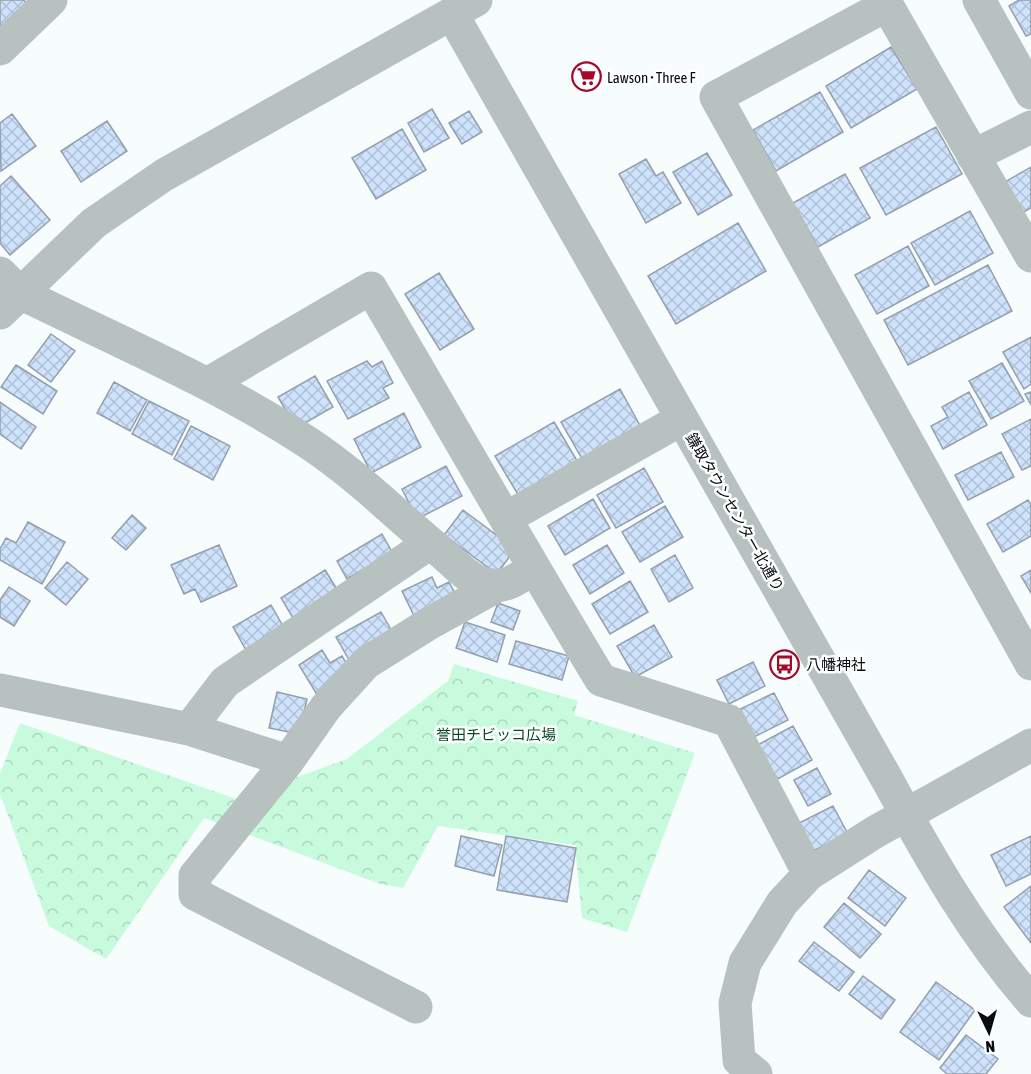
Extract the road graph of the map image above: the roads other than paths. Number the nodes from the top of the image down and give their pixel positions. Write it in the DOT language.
graph roads {
  1 [pos="51,0"];
  2 [pos="979,0"];
  3 [pos="464,7"];
  4 [pos="0,49"];
  5 [pos="1031,93"];
  6 [pos="1031,127"];
  7 [pos="974,156"];
  8 [pos="1031,256"];
  9 [pos="7,293"];
  10 [pos="207,384"];
  11 [pos="682,419"];
  12 [pos="507,518"];
  13 [pos="430,543"];
  14 [pos="533,568"];
  15 [pos="495,587"];
  16 [pos="1031,664"];
  17 [pos="0,690"];
  18 [pos="189,729"];
  19 [pos="1031,745"];
  20 [pos="288,761"];
  21 [pos="907,815"];
  22 [pos="809,874"];
  23 [pos="1031,1001"];
  24 [pos="416,1007"];
  25 [pos="756,1074"];
  1 -- 4 [label="street"];
  2 -- 5 [label="street"];
  3 -- 9 [label="street"];
  3 -- 11 [label="street, 鎌取タウンセンター北通り"];
  6 -- 7 [label="street"];
  7 -- 8 [label="street"];
  7 -- 16 [label="street"];
  9 -- 10 [label="street"];
  10 -- 12 [label="street"];
  10 -- 13 [label="street"];
  11 -- 12 [label="street"];
  11 -- 21 [label="street, 鎌取タウンセンター北通り"];
  12 -- 14 [label="street"];
  13 -- 15 [label="street"];
  13 -- 18 [label="street"];
  14 -- 15 [label="street"];
  14 -- 22 [label="street"];
  15 -- 20 [label="street"];
  17 -- 18 [label="street"];
  18 -- 20 [label="street"];
  19 -- 21 [label="street"];
  20 -- 24 [label="street"];
  21 -- 22 [label="street"];
  21 -- 23 [label="street, 鎌取タウンセンター北通り"];
  22 -- 25 [label="street"];
}
